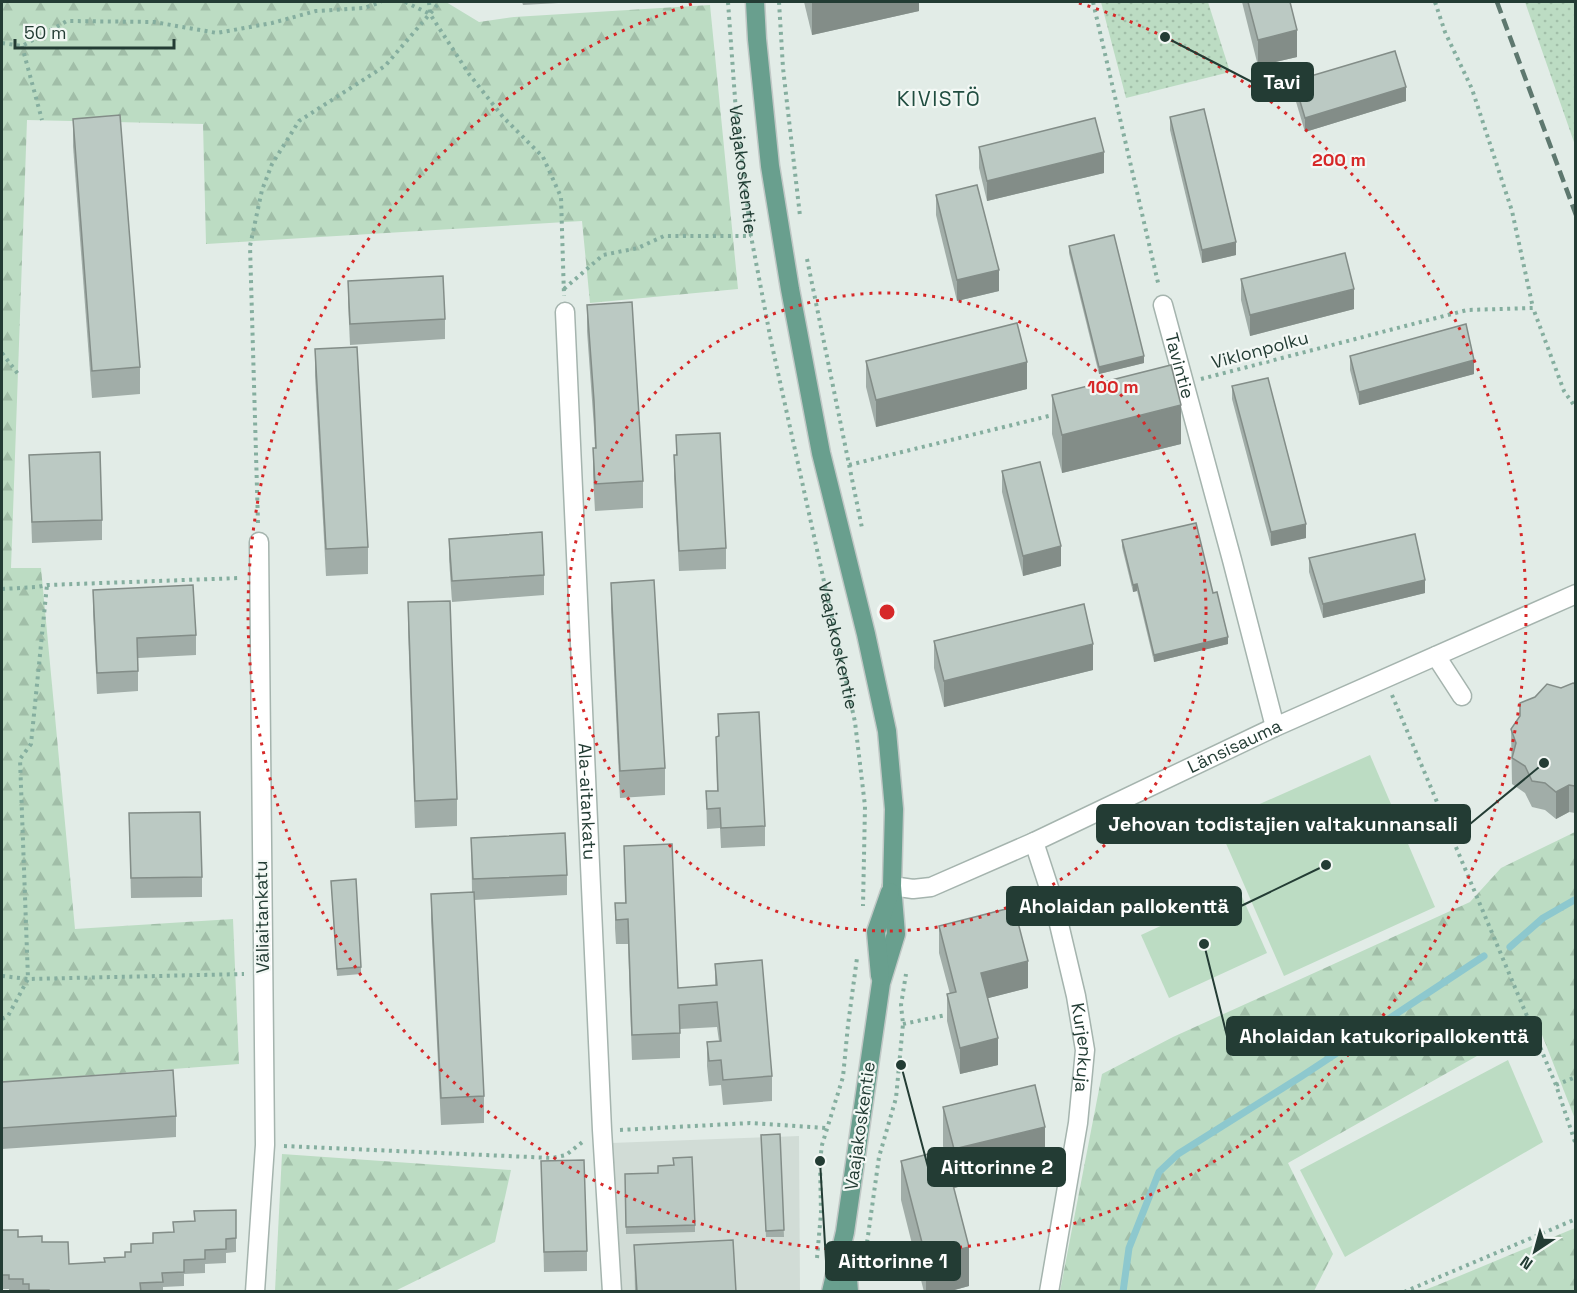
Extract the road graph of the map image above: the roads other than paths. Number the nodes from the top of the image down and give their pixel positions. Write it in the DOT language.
graph roads {
  1 [pos="755,2"];
  2 [pos="1163,305"];
  3 [pos="565,312"];
  4 [pos="259,542"];
  5 [pos="1575,594"];
  6 [pos="1436,656"];
  7 [pos="1462,696"];
  8 [pos="1275,728"];
  9 [pos="1034,842"];
  10 [pos="892,886"];
  11 [pos="845,1233"];
  12 [pos="255,1292"];
  13 [pos="612,1292"];
  14 [pos="831,1292"];
  15 [pos="849,1292"];
  16 [pos="1049,1292"];
  1 -- 10 [label="main road, Vaajakoskentie"];
  2 -- 8 [label="street, Tavintie"];
  3 -- 13 [label="street, Ala-aitankatu"];
  4 -- 12 [label="street, Väliaitankatu"];
  5 -- 6 [label="street, Länsisauma"];
  6 -- 7 [label="street"];
  6 -- 8 [label="street, Länsisauma"];
  8 -- 9 [label="street, Länsisauma"];
  9 -- 10 [label="street, Länsisauma"];
  9 -- 16 [label="street, Kurjenkuja"];
  10 -- 11 [label="main road, Vaajakoskentie"];
  11 -- 14 [label="main road, Vaajakoskentie"];
  11 -- 15 [label="main road, Vaajakoskentie"];
}
